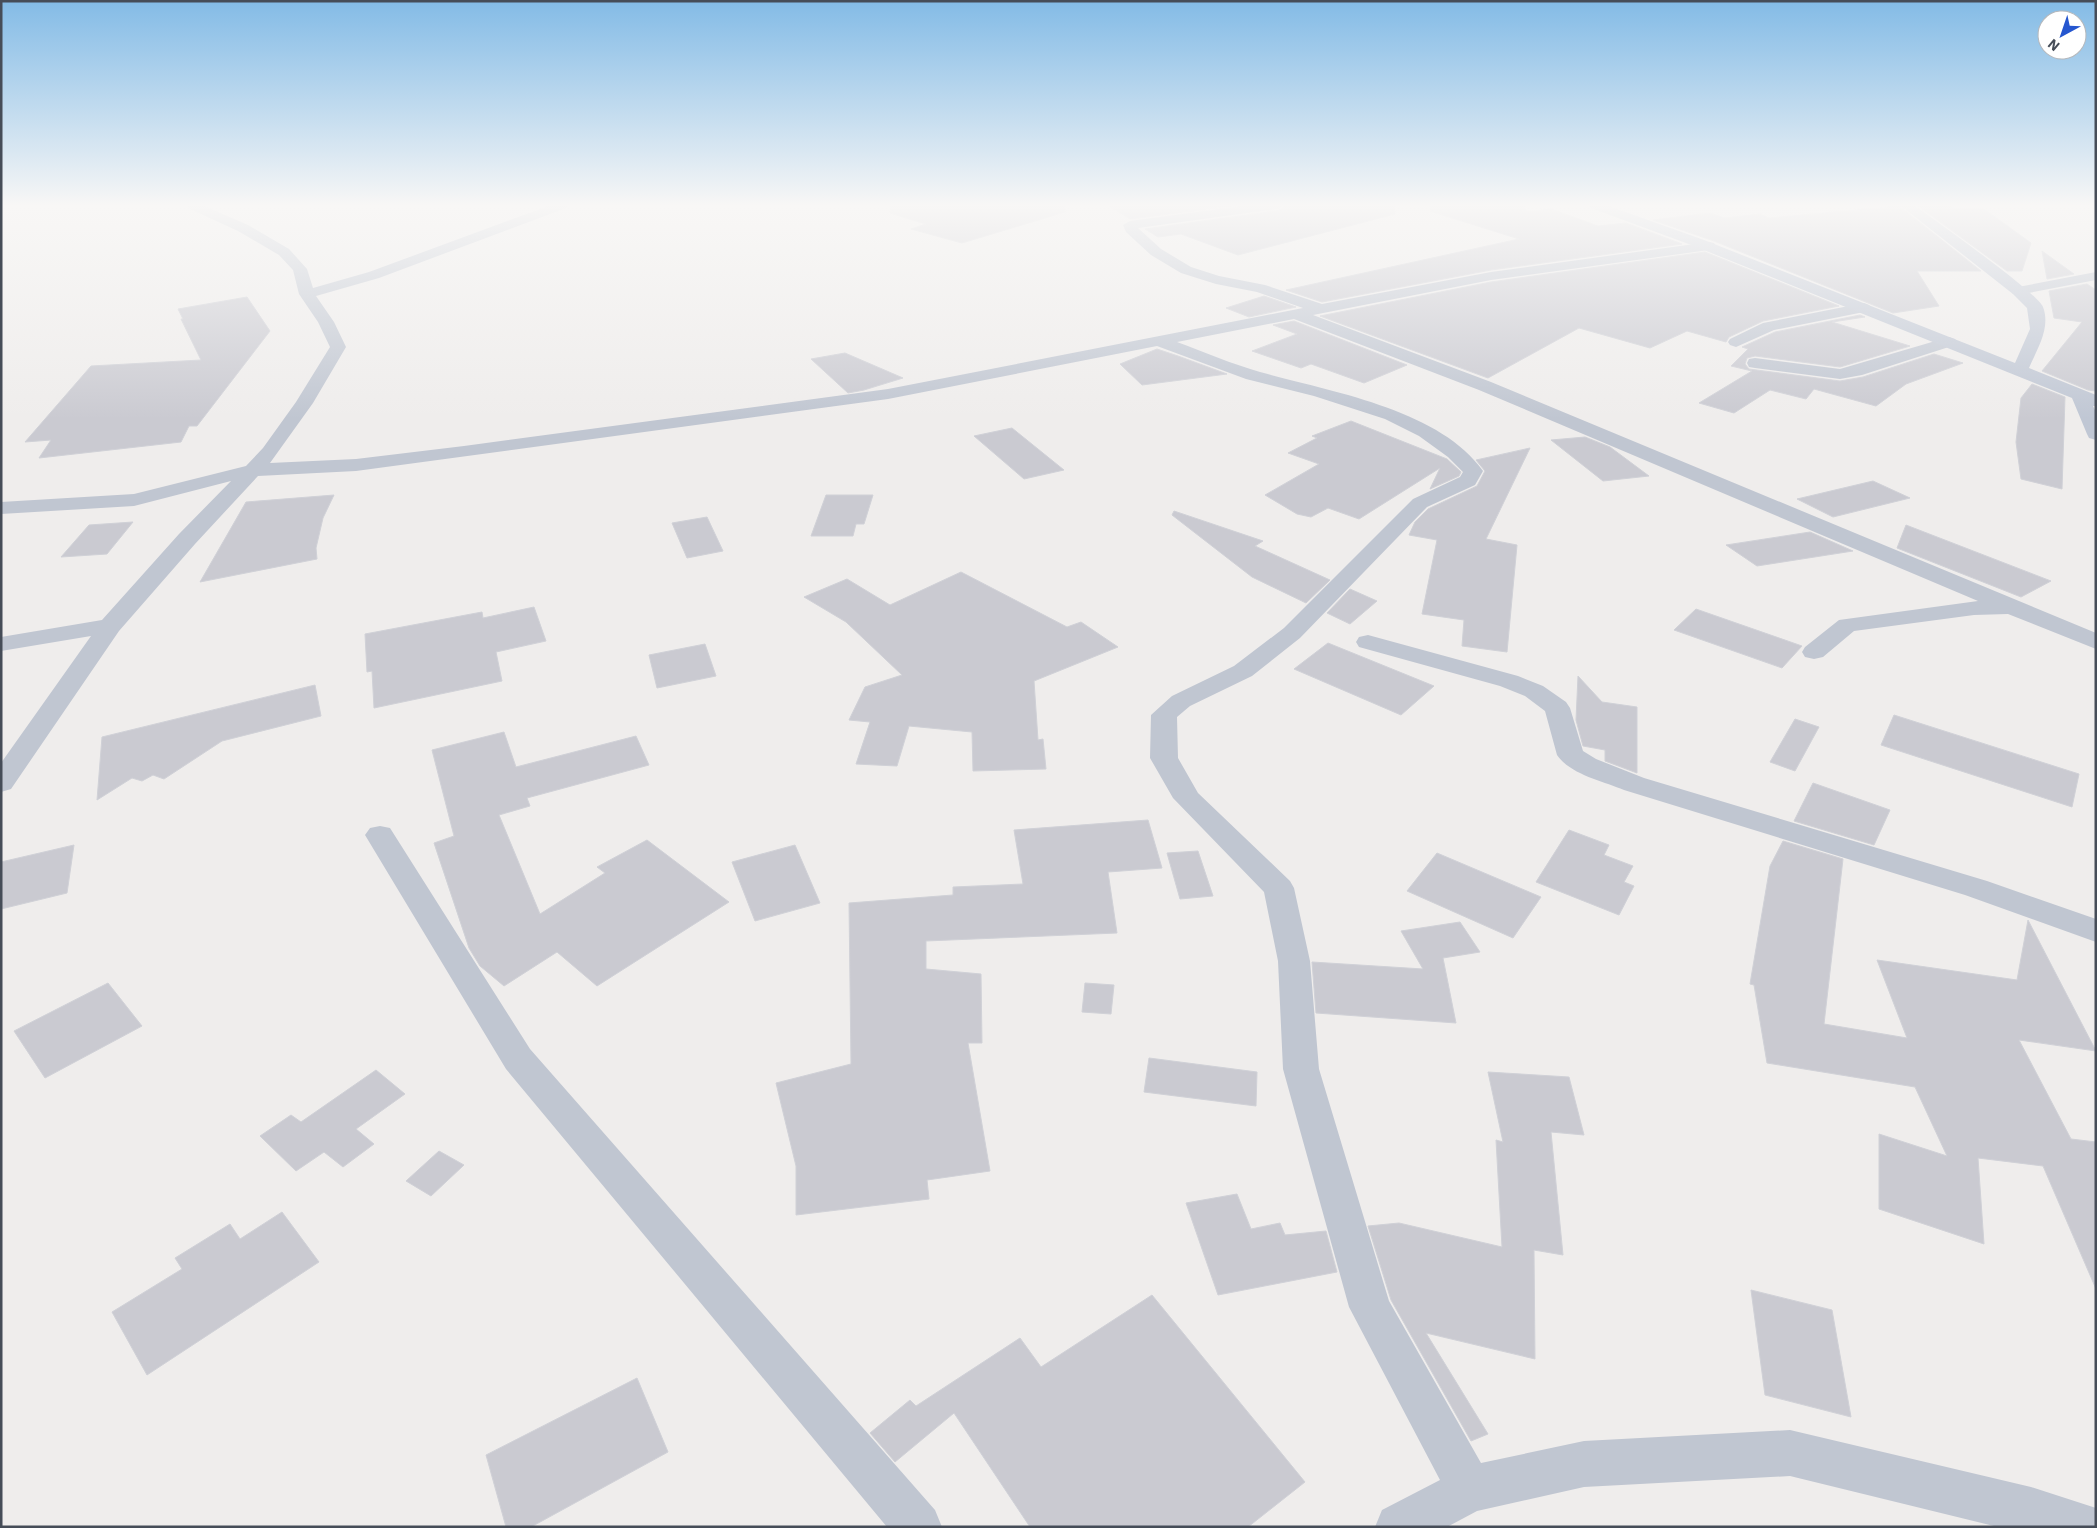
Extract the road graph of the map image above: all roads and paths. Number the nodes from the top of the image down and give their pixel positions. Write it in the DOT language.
graph roads {
  1 [pos="302,276"];
  2 [pos="369,276"];
  3 [pos="1205,276"];
  4 [pos="1489,276"];
  5 [pos="1785,276"];
  6 [pos="1999,276"];
  7 [pos="2094,276"];
  8 [pos="2018,291"];
  9 [pos="307,294"];
  10 [pos="1864,308"];
  11 [pos="1320,309"];
  12 [pos="1294,314"];
  13 [pos="1158,340"];
  14 [pos="1736,342"];
  15 [pos="1950,342"];
  16 [pos="1755,364"];
  17 [pos="2020,370"];
  18 [pos="2087,397"];
  19 [pos="2096,434"];
  20 [pos="252,470"];
  21 [pos="1,508"];
  22 [pos="2012,608"];
  23 [pos="110,626"];
  24 [pos="4,642"];
  25 [pos="1368,642"];
  26 [pos="2096,642"];
  27 [pos="1814,652"];
  28 [pos="1,783"];
  29 [pos="380,835"];
  30 [pos="2096,930"];
  31 [pos="1470,1489"];
  32 [pos="918,1527"];
  33 [pos="1399,1527"];
  34 [pos="2084,1527"];
  1 -- 9 [label="street"];
  2 -- 9 [label="street"];
  3 -- 11 [label="street"];
  4 -- 11 [label="street"];
  5 -- 10 [label="street"];
  6 -- 8 [label="street"];
  7 -- 8 [label="street"];
  8 -- 17 [label="street"];
  9 -- 20 [label="street"];
  10 -- 14 [label="street"];
  10 -- 15 [label="street"];
  11 -- 12 [label="street"];
  12 -- 13 [label="street"];
  12 -- 22 [label="street"];
  13 -- 20 [label="street"];
  13 -- 31 [label="street"];
  15 -- 16 [label="street"];
  15 -- 17 [label="street"];
  17 -- 18 [label="street"];
  18 -- 19 [label="street"];
  20 -- 21 [label="street"];
  20 -- 23 [label="street"];
  22 -- 26 [label="street"];
  22 -- 27 [label="street"];
  23 -- 24 [label="street"];
  23 -- 28 [label="street"];
  25 -- 30 [label="street"];
  29 -- 32 [label="street"];
  31 -- 33 [label="street"];
  31 -- 34 [label="street"];
}
